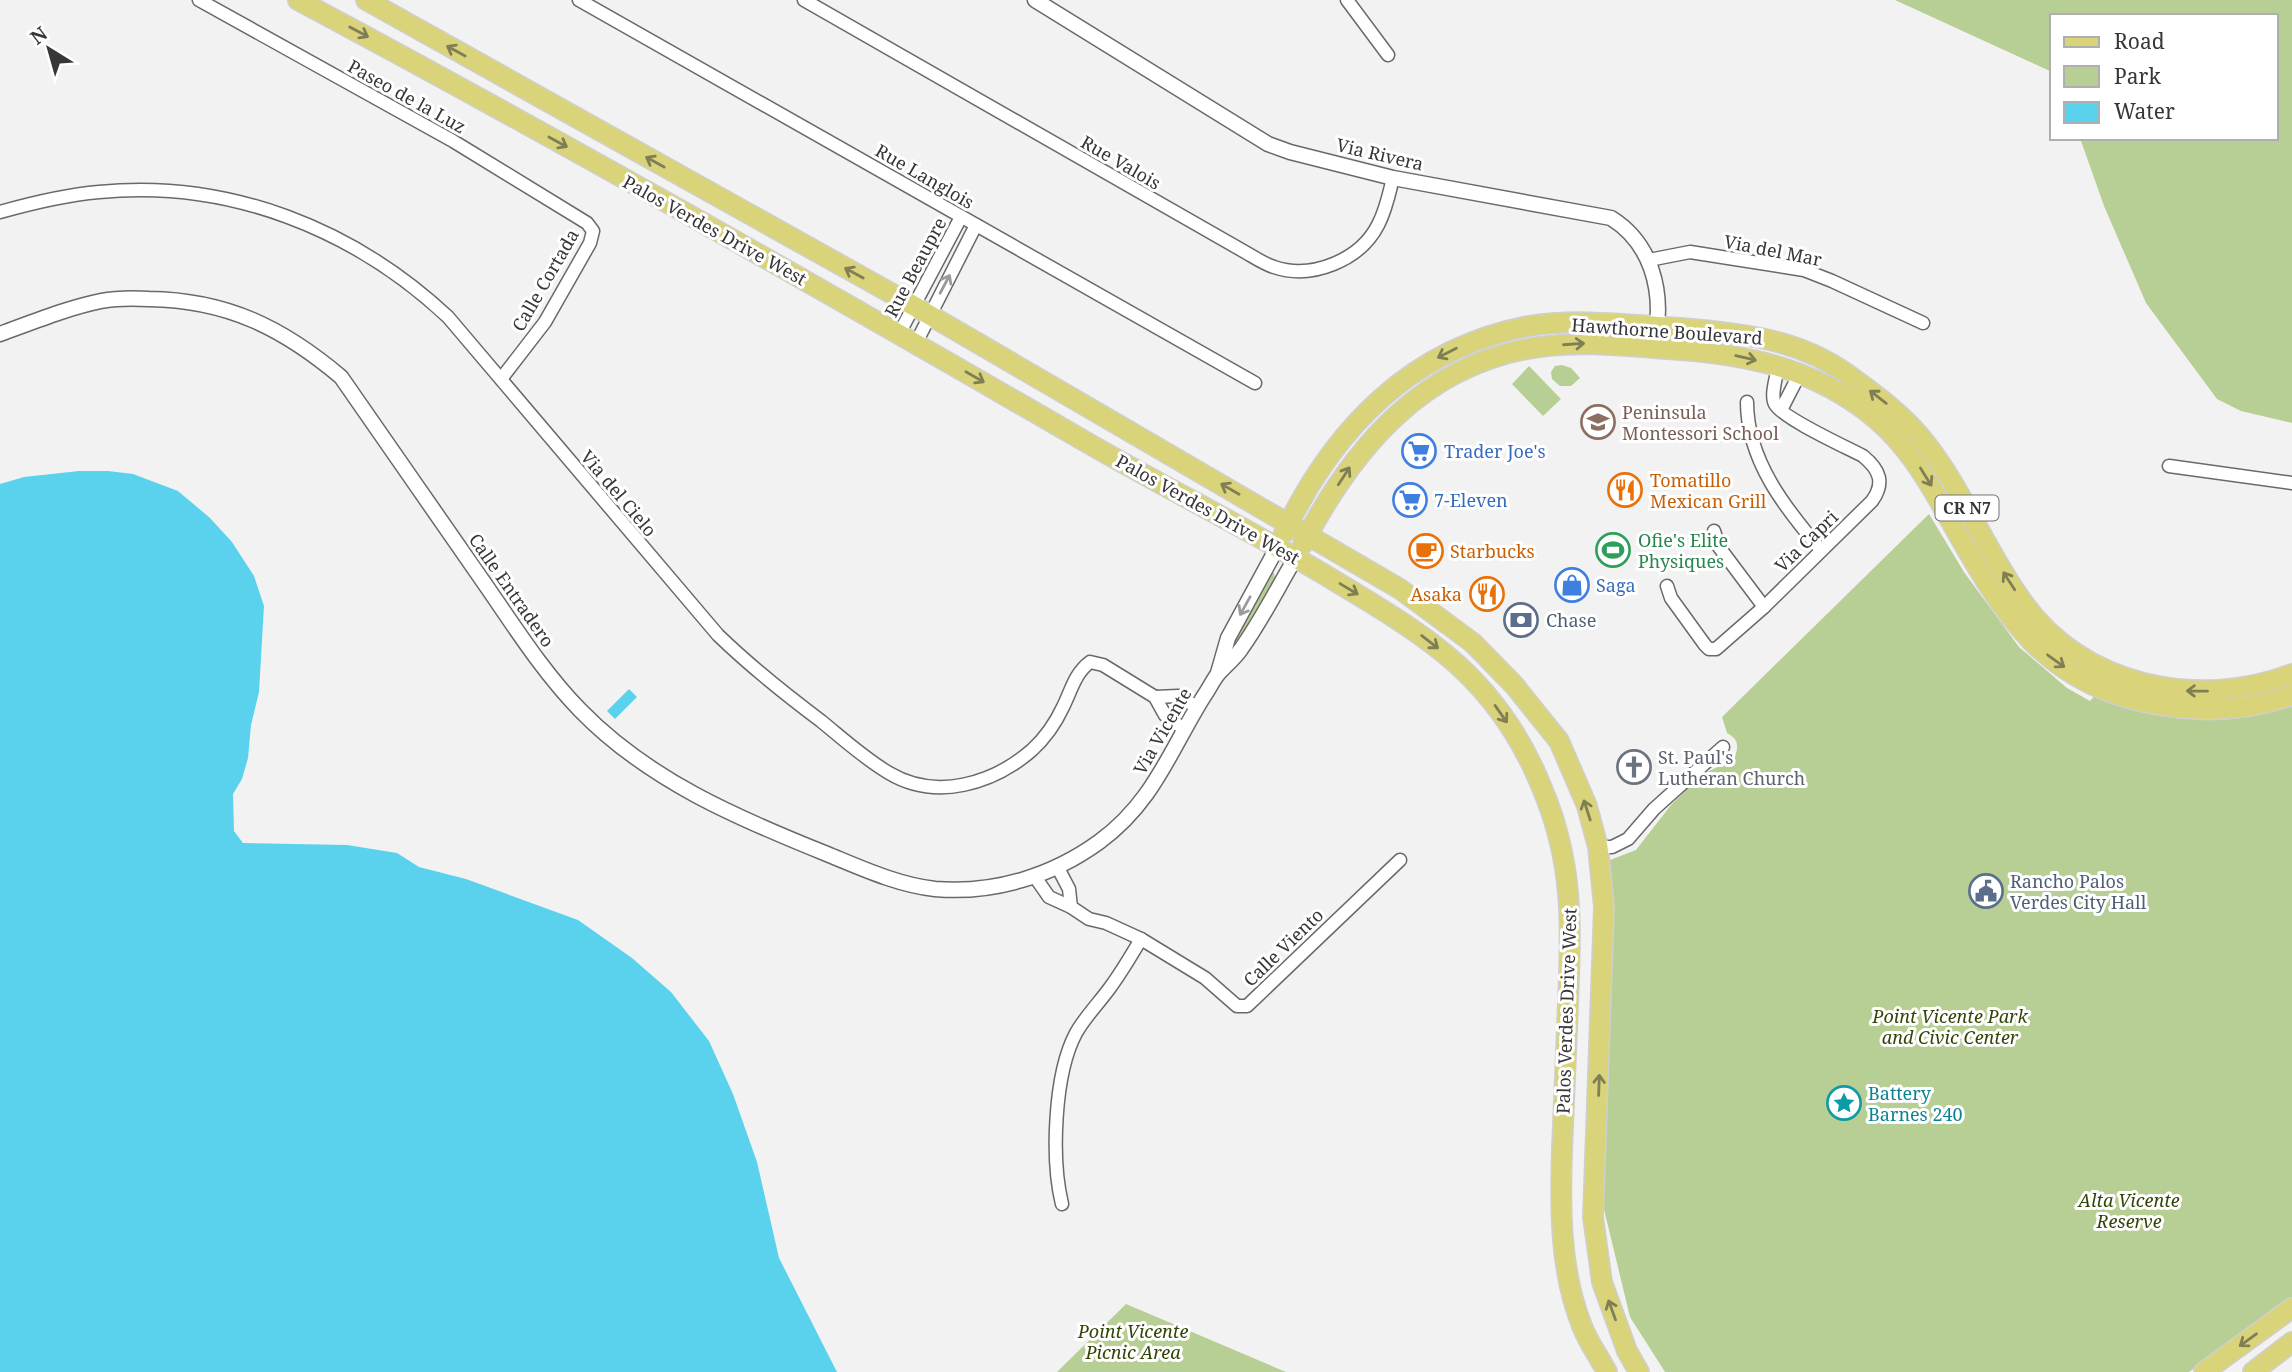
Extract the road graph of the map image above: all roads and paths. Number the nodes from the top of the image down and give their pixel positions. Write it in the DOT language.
graph roads {
  1 [pos="199,0"];
  2 [pos="298,0"];
  3 [pos="366,0"];
  4 [pos="579,0"];
  5 [pos="804,0"];
  6 [pos="1035,0"];
  7 [pos="1347,0"];
  8 [pos="1388,55"];
  9 [pos="1393,178"];
  10 [pos="0,212"];
  11 [pos="961,217"];
  12 [pos="976,225"];
  13 [pos="593,231"];
  14 [pos="1649,260"];
  15 [pos="921,310"];
  16 [pos="1923,323"];
  17 [pos="1545,324"];
  18 [pos="1657,327"];
  19 [pos="0,334"];
  20 [pos="907,338"];
  21 [pos="1654,348"];
  22 [pos="1473,365"];
  23 [pos="1844,371"];
  24 [pos="1786,373"];
  25 [pos="501,379"];
  26 [pos="1255,383"];
  27 [pos="1747,402"];
  28 [pos="1781,410"];
  29 [pos="2169,467"];
  30 [pos="2292,483"];
  31 [pos="1289,523"];
  32 [pos="1714,531"];
  33 [pos="1308,534"];
  34 [pos="1278,547"];
  35 [pos="1821,550"];
  36 [pos="1296,557"];
  37 [pos="1667,586"];
  38 [pos="1764,607"];
  39 [pos="2292,674"];
  40 [pos="1218,675"];
  41 [pos="2292,695"];
  42 [pos="1155,697"];
  43 [pos="1197,707"];
  44 [pos="1185,730"];
  45 [pos="1723,747"];
  46 [pos="1598,847"];
  47 [pos="1400,860"];
  48 [pos="1057,866"];
  49 [pos="1035,877"];
  50 [pos="1071,907"];
  51 [pos="1141,939"];
  52 [pos="1062,1204"];
  53 [pos="2292,1308"];
  54 [pos="1582,1327"];
  55 [pos="2292,1342"];
  56 [pos="1601,1372"];
  57 [pos="1607,1372"];
  58 [pos="1639,1372"];
  59 [pos="2204,1372"];
  60 [pos="2253,1372"];
  1 -- 13 [label="street, Paseo de la Luz"];
  2 -- 20 [label="main road, Palos Verdes Drive West, one-way"];
  15 -- 3 [label="main road, Palos Verdes Drive West, one-way"];
  4 -- 11 [label="street, Rue Langlois"];
  5 -- 9 [label="street, Rue Valois"];
  6 -- 9 [label="street, Via Rivera"];
  7 -- 8 [label="street"];
  9 -- 14 [label="street, Via Rivera"];
  10 -- 25 [label="street, Via del Cielo"];
  11 -- 12 [label="street, Rue Langlois"];
  11 -- 15 [label="street, Rue Beaupre"];
  15 -- 12 [label="street, Rue Beaupre, one-way"];
  12 -- 26 [label="street, Rue Langlois"];
  13 -- 25 [label="street, Calle Cortada"];
  14 -- 16 [label="street, Via del Mar"];
  14 -- 18 [label="street, Via Rivera"];
  15 -- 20 [label="street, Rue Beaupre"];
  15 -- 20 [label="street, Rue Beaupre"];
  31 -- 15 [label="main road, Palos Verdes Drive West, one-way"];
  17 -- 18 [label="main road, Hawthorne Boulevard / CR N7"];
  17 -- 22 [label="main road"];
  17 -- 31 [label="main road, Hawthorne Boulevard / CR N7, one-way"];
  18 -- 21 [label="street, Via Rivera"];
  18 -- 23 [label="main road, Hawthorne Boulevard / CR N7"];
  19 -- 49 [label="street, Calle Entradero"];
  20 -- 34 [label="main road, Palos Verdes Drive West, one-way"];
  22 -- 21 [label="main road, Hawthorne Boulevard / CR N7, one-way"];
  21 -- 24 [label="main road, Hawthorne Boulevard / CR N7, one-way"];
  33 -- 22 [label="main road, Hawthorne Boulevard / CR N7, one-way"];
  23 -- 24 [label="main road"];
  39 -- 23 [label="main road, Hawthorne Boulevard / CR N7, one-way"];
  24 -- 28 [label="street"];
  24 -- 28 [label="street"];
  24 -- 41 [label="main road, Hawthorne Boulevard / CR N7, one-way"];
  25 -- 42 [label="street, Via del Cielo"];
  27 -- 35 [label="street"];
  28 -- 35 [label="street, Via Capri"];
  29 -- 30 [label="street"];
  31 -- 33 [label="main road, Palos Verdes Drive West"];
  31 -- 34 [label="main road, Hawthorne Boulevard / CR N7"];
  32 -- 38 [label="street"];
  33 -- 36 [label="main road, Hawthorne Boulevard / CR N7"];
  46 -- 33 [label="main road, Palos Verdes Drive West, one-way"];
  34 -- 36 [label="main road, Palos Verdes Drive West"];
  34 -- 40 [label="street, Via Vicente, one-way"];
  35 -- 38 [label="street, Via Capri"];
  36 -- 40 [label="street, Via Vicente"];
  36 -- 54 [label="main road, Palos Verdes Drive West, one-way"];
  37 -- 38 [label="street, Via Capri"];
  40 -- 43 [label="street, Via Vicente"];
  42 -- 43 [label="street, Via del Cielo"];
  42 -- 44 [label="street, Via del Cielo"];
  43 -- 44 [label="street, Via Vicente"];
  44 -- 48 [label="street, Via Vicente"];
  45 -- 46 [label="street"];
  58 -- 46 [label="main road, Palos Verdes Drive West, one-way"];
  47 -- 51 [label="street, Calle Viento"];
  48 -- 49 [label="street, Via Vicente"];
  48 -- 50 [label="street"];
  49 -- 50 [label="street, Calle Viento"];
  50 -- 51 [label="street, Calle Viento"];
  51 -- 52 [label="street"];
  53 -- 59 [label="main road, one-way"];
  54 -- 56 [label="main road"];
  54 -- 57 [label="main road, Palos Verdes Drive West"];
  55 -- 60 [label="main road"];
}
